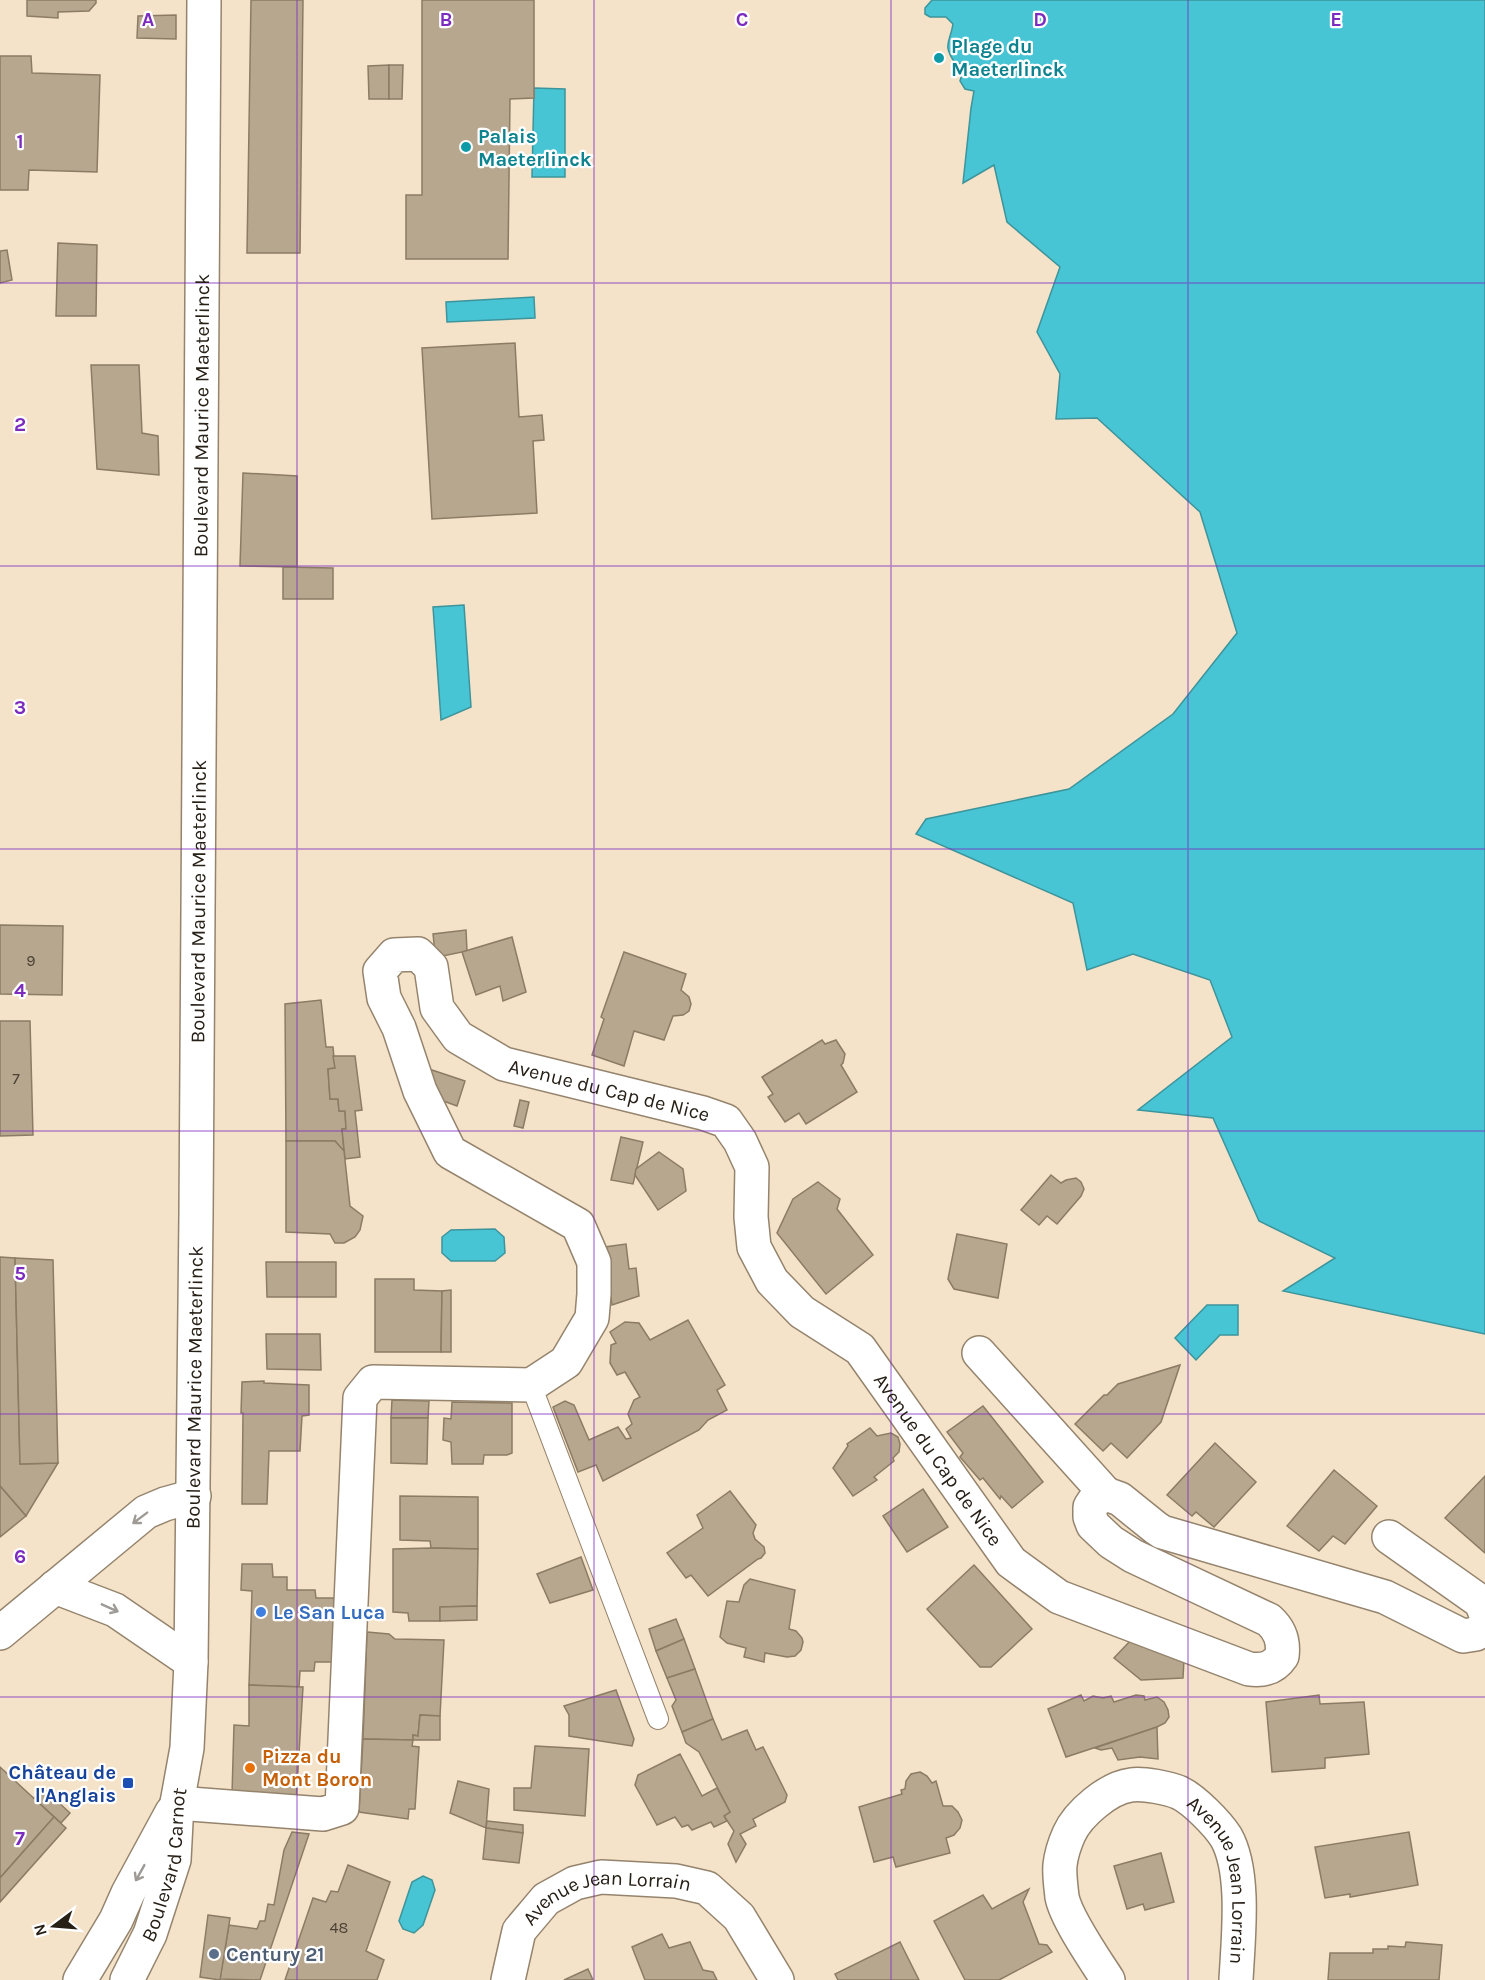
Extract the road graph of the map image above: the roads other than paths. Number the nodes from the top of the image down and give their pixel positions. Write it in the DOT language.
graph roads {
  1 [pos="204,0"];
  2 [pos="979,1353"];
  3 [pos="531,1385"];
  4 [pos="1106,1494"];
  5 [pos="194,1496"];
  6 [pos="1389,1538"];
  7 [pos="55,1587"];
  8 [pos="1485,1612"];
  9 [pos="1485,1626"];
  10 [pos="0,1633"];
  11 [pos="190,1662"];
  12 [pos="658,1719"];
  13 [pos="177,1803"];
  14 [pos="80,1980"];
  15 [pos="127,1980"];
  16 [pos="508,1980"];
  17 [pos="777,1980"];
  18 [pos="1108,1980"];
  19 [pos="1236,1980"];
  1 -- 5 [label="street, Boulevard Maurice Maeterlinck"];
  2 -- 4 [label="street"];
  3 -- 4 [label="street, Avenue du Cap de Nice"];
  3 -- 12 [label="lane"];
  3 -- 13 [label="street"];
  4 -- 9 [label="street"];
  5 -- 7 [label="street, one-way"];
  5 -- 11 [label="street, Boulevard Maurice Maeterlinck"];
  6 -- 8 [label="street"];
  7 -- 10 [label="street"];
  7 -- 11 [label="street, one-way"];
  11 -- 13 [label="street, Boulevard Maurice Maeterlinck"];
  13 -- 14 [label="street, Boulevard Carnot, one-way"];
  13 -- 15 [label="street, Boulevard Carnot"];
  16 -- 17 [label="street, Avenue Jean Lorrain"];
  18 -- 19 [label="street, Avenue Jean Lorrain"];
}
